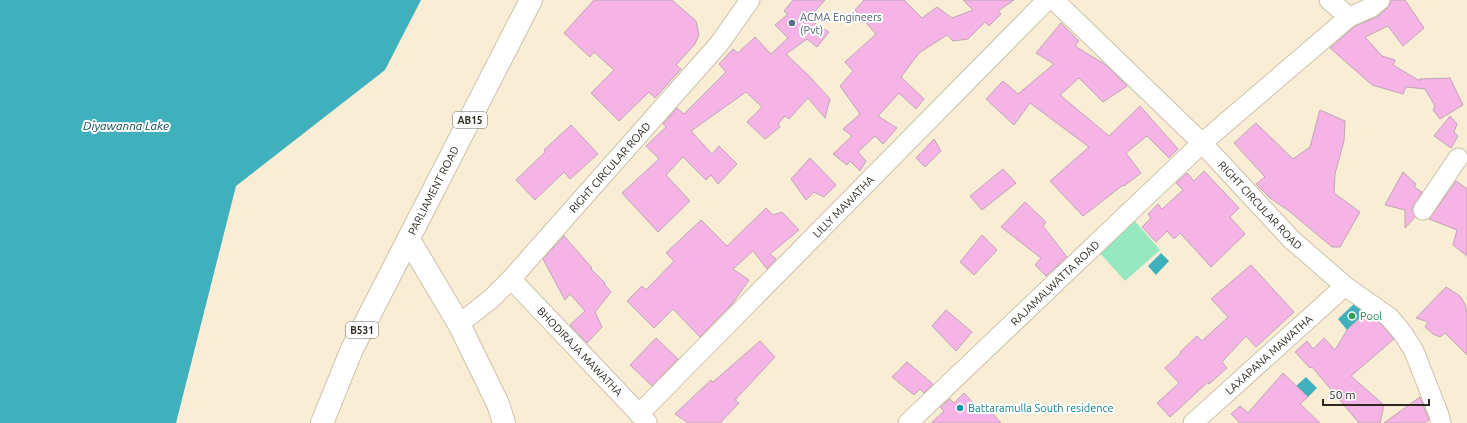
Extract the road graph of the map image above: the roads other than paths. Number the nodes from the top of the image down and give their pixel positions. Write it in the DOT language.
graph roads {
  1 [pos="531,0"];
  2 [pos="750,0"];
  3 [pos="1047,0"];
  4 [pos="1054,0"];
  5 [pos="1329,0"];
  6 [pos="1380,0"];
  7 [pos="1349,17"];
  8 [pos="1202,143"];
  9 [pos="1459,159"];
  10 [pos="1423,210"];
  11 [pos="409,240"];
  12 [pos="511,279"];
  13 [pos="1345,286"];
  14 [pos="459,324"];
  15 [pos="644,419"];
  16 [pos="322,423"];
  17 [pos="504,423"];
  18 [pos="908,423"];
  19 [pos="1193,423"];
  20 [pos="1440,423"];
  1 -- 11 [label="main road, PARLIAMENT ROAD / AB15"];
  2 -- 12 [label="street, RIGHT CIRCULAR ROAD"];
  3 -- 15 [label="street, LILLY MAWATHA"];
  4 -- 8 [label="street, RIGHT CIRCULAR ROAD"];
  5 -- 7 [label="street"];
  6 -- 7 [label="street, RAJAMALWATTA ROAD"];
  7 -- 8 [label="street, RAJAMALWATTA ROAD"];
  8 -- 13 [label="street, RIGHT CIRCULAR ROAD"];
  8 -- 18 [label="street, RAJAMALWATTA ROAD"];
  9 -- 10 [label="street"];
  11 -- 14 [label="main road, PARLIAMENT ROAD"];
  11 -- 16 [label="main road, B531"];
  12 -- 14 [label="street, RIGHT CIRCULAR ROAD"];
  12 -- 15 [label="street, BHODIRAJA MAWATHA"];
  13 -- 19 [label="street, LAXAPANA MAWATHA"];
  13 -- 20 [label="street, RIGHT CIRCULAR ROAD"];
  14 -- 17 [label="main road, PARLIAMENT ROAD"];
}
